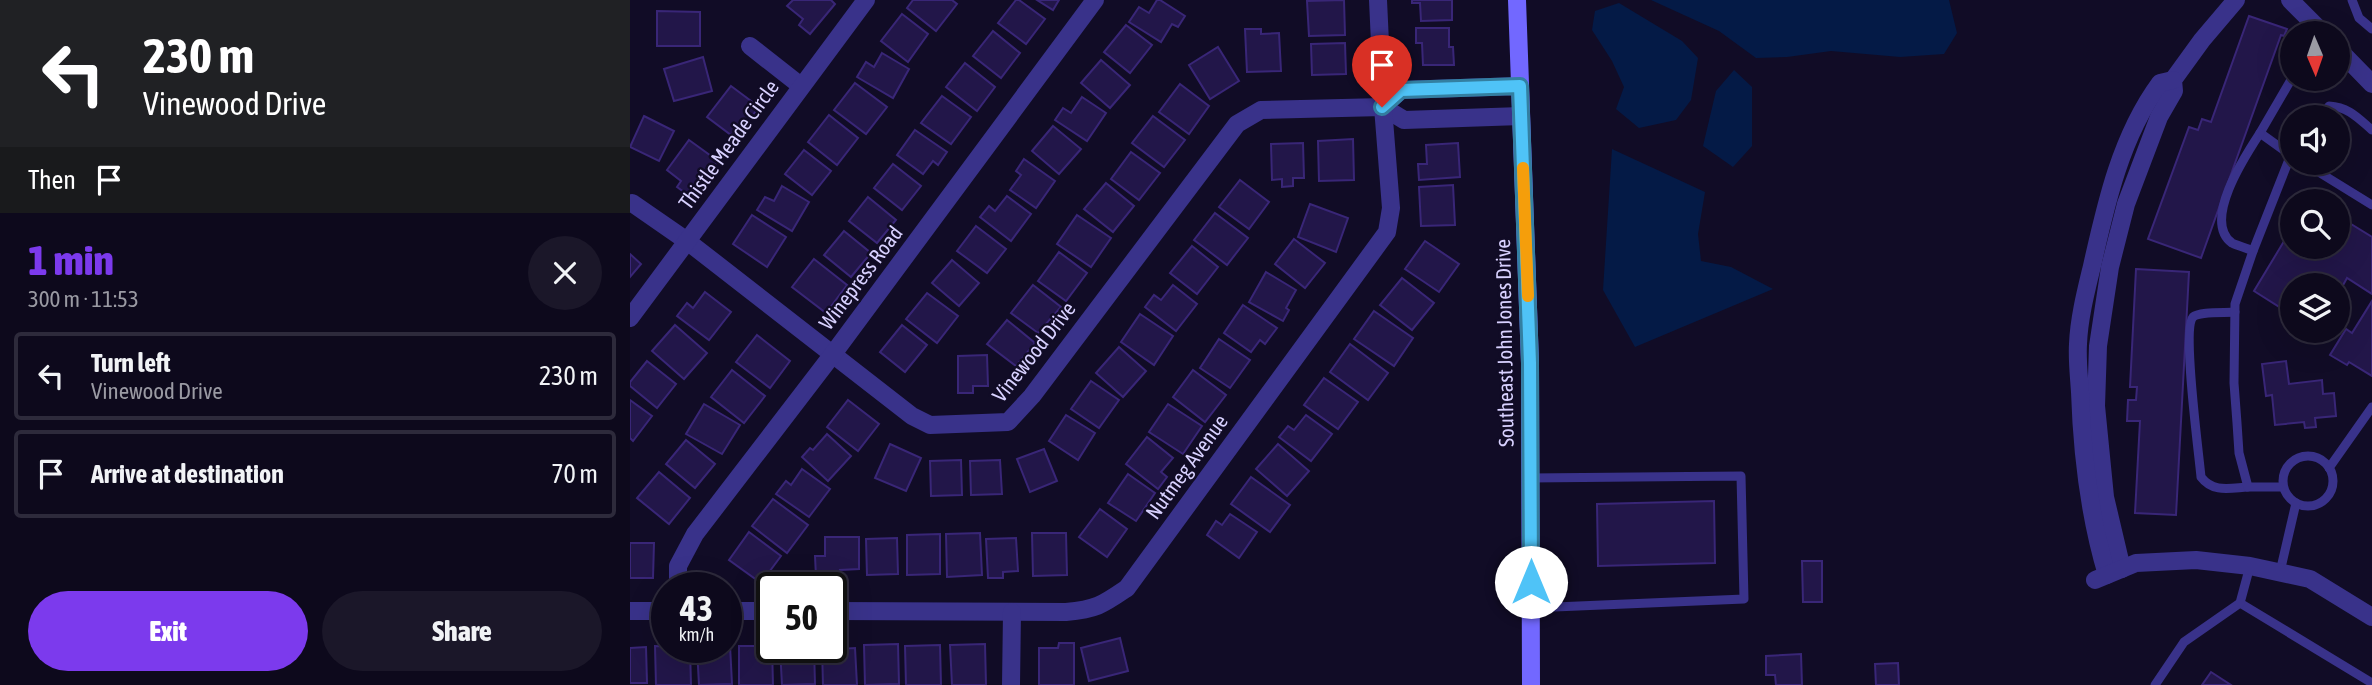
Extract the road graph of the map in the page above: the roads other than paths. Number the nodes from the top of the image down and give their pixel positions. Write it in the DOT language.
graph roads {
  1 [pos="866,0"];
  2 [pos="1096,0"];
  3 [pos="1378,0"];
  4 [pos="1517,0"];
  5 [pos="2236,0"];
  6 [pos="2352,0"];
  7 [pos="2293,1"];
  8 [pos="2311,21"];
  9 [pos="2372,29"];
  10 [pos="750,46"];
  11 [pos="2350,61"];
  12 [pos="2372,84"];
  13 [pos="801,86"];
  14 [pos="1520,86"];
  15 [pos="2284,91"];
  16 [pos="1382,107"];
  17 [pos="2350,111"];
  18 [pos="1521,116"];
  19 [pos="2372,131"];
  20 [pos="2260,133"];
  21 [pos="2280,146"];
  22 [pos="2284,175"];
  23 [pos="2323,175"];
  24 [pos="632,203"];
  25 [pos="2372,205"];
  26 [pos="687,241"];
  27 [pos="2253,251"];
  28 [pos="2235,312"];
  29 [pos="630,318"];
  30 [pos="833,355"];
  31 [pos="2372,407"];
  32 [pos="2329,468"];
  33 [pos="1531,478"];
  34 [pos="2248,486"];
  35 [pos="2283,487"];
  36 [pos="2296,503"];
  37 [pos="2250,566"];
  38 [pos="678,572"];
  39 [pos="2280,572"];
  40 [pos="2239,603"];
  41 [pos="1531,608"];
  42 [pos="630,611"];
  43 [pos="651,611"];
  44 [pos="847,611"];
  45 [pos="1012,612"];
  46 [pos="2372,617"];
  47 [pos="2372,684"];
  48 [pos="1011,685"];
  49 [pos="1531,685"];
  50 [pos="2155,685"];
  1 -- 13 [label="street, Thistle Meade Circle"];
  2 -- 30 [label="street, Winepress Road"];
  3 -- 16 [label="street"];
  4 -- 14 [label="main road, Southeast John Jones Drive"];
  5 -- 37 [label="street"];
  6 -- 9 [label="lane"];
  7 -- 8 [label="street"];
  10 -- 13 [label="street"];
  11 -- 12 [label="street"];
  13 -- 26 [label="street, Thistle Meade Circle"];
  14 -- 16 [label="street, Vinewood Drive"];
  14 -- 18 [label="main road, Southeast John Jones Drive"];
  15 -- 20 [label="lane"];
  16 -- 18 [label="street, Vinewood Drive"];
  16 -- 30 [label="street, Vinewood Drive"];
  16 -- 45 [label="street, Nutmeg Avenue"];
  17 -- 19 [label="lane"];
  18 -- 33 [label="main road, Southeast John Jones Drive"];
  20 -- 21 [label="lane"];
  20 -- 27 [label="lane"];
  22 -- 27 [label="lane"];
  23 -- 25 [label="lane"];
  24 -- 26 [label="street, Vinewood Drive"];
  26 -- 29 [label="street, Thistle Meade Circle"];
  26 -- 30 [label="street, Vinewood Drive"];
  27 -- 28 [label="lane"];
  28 -- 34 [label="lane"];
  28 -- 34 [label="lane"];
  30 -- 38 [label="street, Winepress Road"];
  31 -- 32 [label="lane"];
  32 -- 35 [label="lane"];
  32 -- 36 [label="lane"];
  33 -- 41 [label="main road, Southeast John Jones Drive"];
  33 -- 41 [label="lane"];
  34 -- 35 [label="lane"];
  35 -- 36 [label="lane"];
  36 -- 39 [label="lane"];
  37 -- 39 [label="street"];
  37 -- 40 [label="lane"];
  39 -- 46 [label="street"];
  40 -- 47 [label="lane"];
  40 -- 50 [label="lane"];
  41 -- 49 [label="main road, Southeast John Jones Drive"];
  42 -- 43 [label="street"];
  44 -- 45 [label="street, Nutmeg Avenue"];
  45 -- 48 [label="street"];
}
